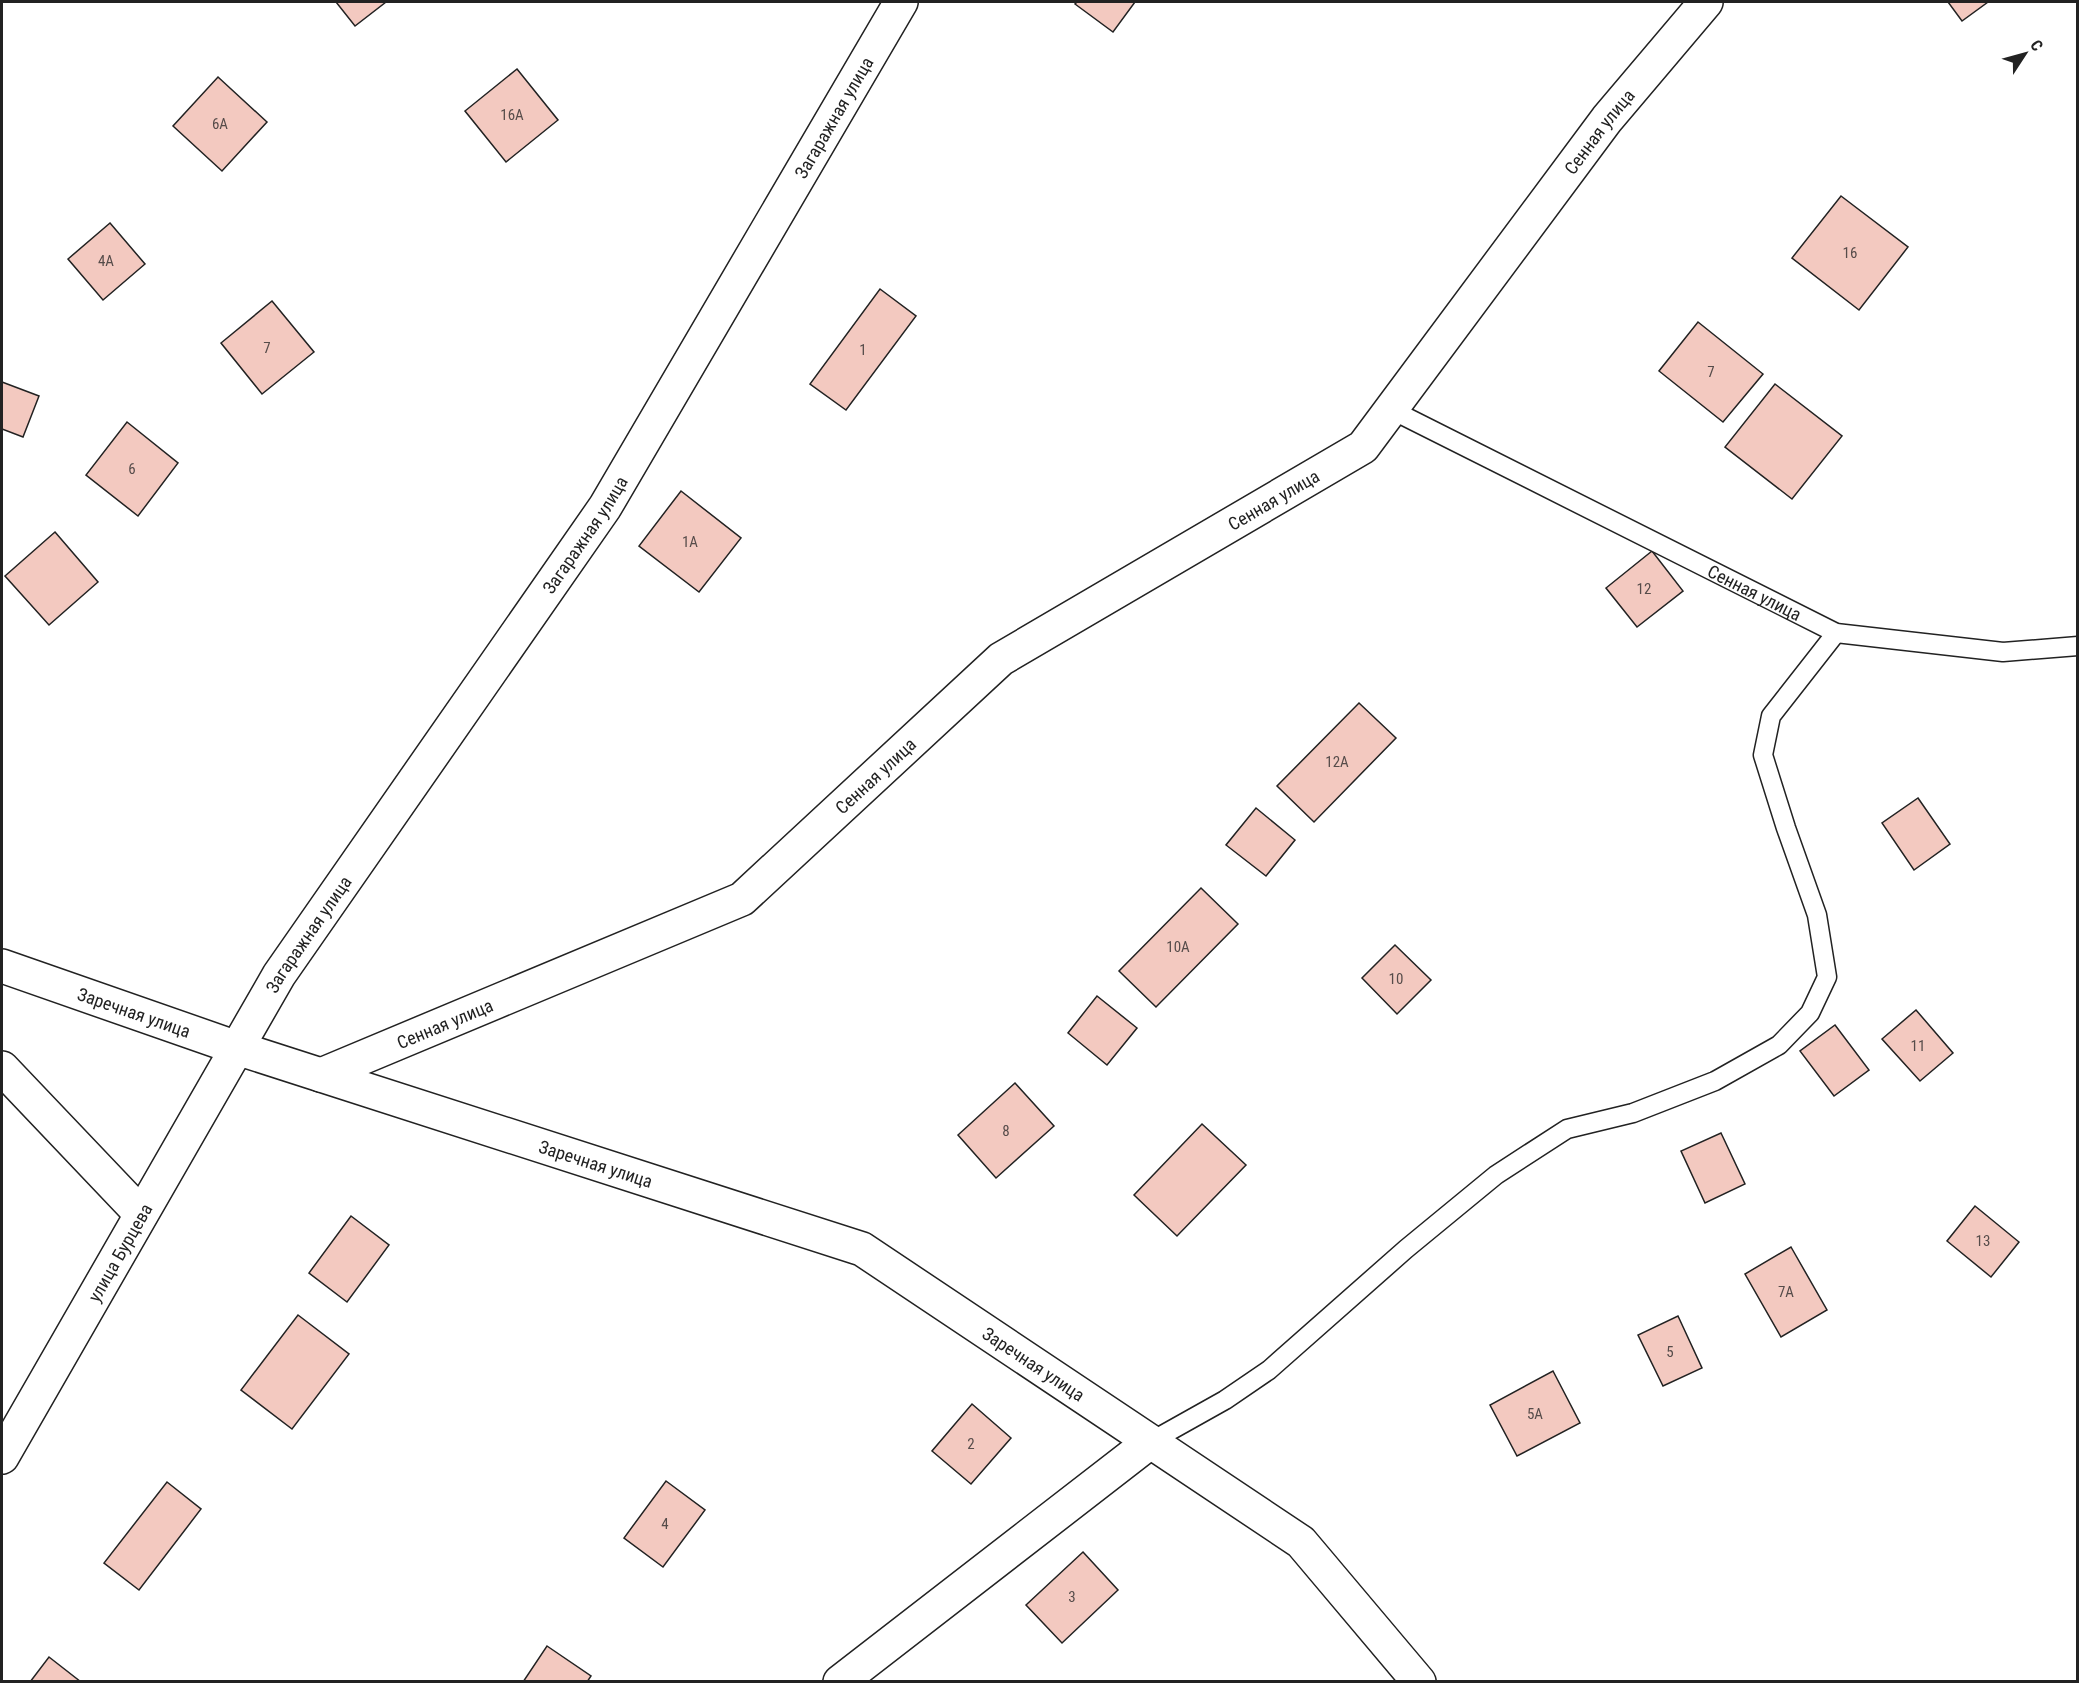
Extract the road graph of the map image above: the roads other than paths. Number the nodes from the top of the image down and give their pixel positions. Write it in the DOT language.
graph roads {
  1 [pos="902,2"];
  2 [pos="1706,2"];
  3 [pos="1392,410"];
  4 [pos="1836,633"];
  5 [pos="2078,646"];
  6 [pos="2,966"];
  7 [pos="237,1048"];
  8 [pos="2,1068"];
  9 [pos="321,1075"];
  10 [pos="141,1214"];
  11 [pos="1150,1442"];
  12 [pos="2,1456"];
  13 [pos="840,1682"];
  14 [pos="1419,1682"];
  1 -- 7 [label="street, Загаражная улица"];
  2 -- 3 [label="street, Сенная улица"];
  3 -- 4 [label="lane, Сенная улица"];
  3 -- 9 [label="street, Сенная улица"];
  4 -- 5 [label="lane, Сенная улица"];
  4 -- 11 [label="lane"];
  6 -- 7 [label="street, Заречная улица"];
  7 -- 9 [label="street, Заречная улица"];
  7 -- 10 [label="street, улица Бурцева"];
  8 -- 10 [label="street"];
  9 -- 11 [label="street, Заречная улица"];
  10 -- 12 [label="street, улица Бурцева"];
  11 -- 13 [label="street"];
  11 -- 14 [label="street, Заречная улица"];
}
